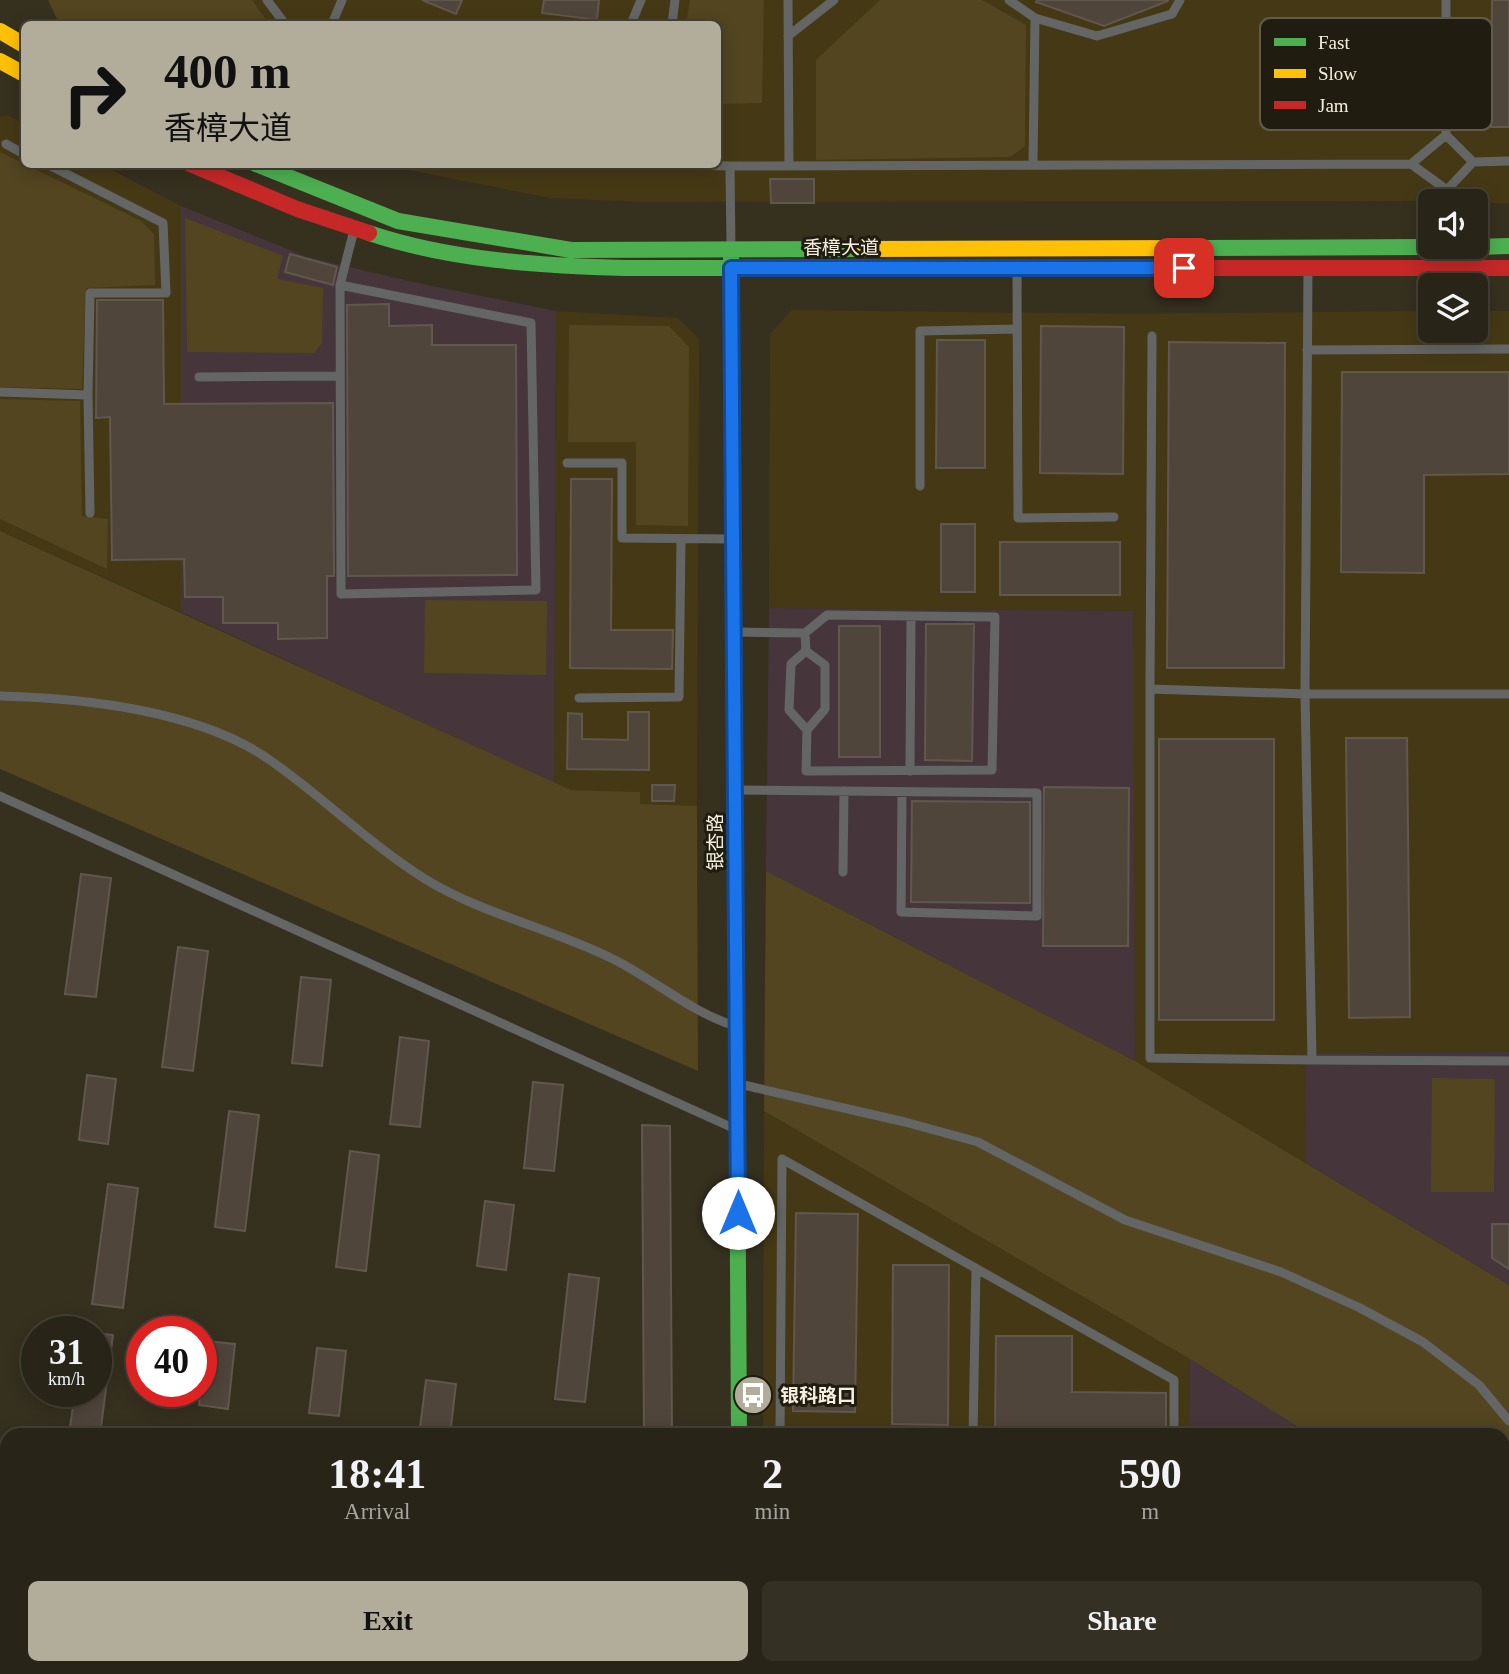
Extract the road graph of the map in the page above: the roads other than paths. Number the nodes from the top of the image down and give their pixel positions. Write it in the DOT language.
graph roads {
  1 [pos="267,0"];
  2 [pos="342,0"];
  3 [pos="641,0"];
  4 [pos="675,0"];
  5 [pos="788,0"];
  6 [pos="834,0"];
  7 [pos="1009,0"];
  8 [pos="1180,0"];
  9 [pos="1446,0"];
  10 [pos="1035,18"];
  11 [pos="1446,18"];
  12 [pos="283,21"];
  13 [pos="333,21"];
  14 [pos="632,21"];
  15 [pos="672,21"];
  16 [pos="0,31"];
  17 [pos="788,36"];
  18 [pos="21,42"];
  19 [pos="0,61"];
  20 [pos="21,72"];
  21 [pos="1446,130"];
  22 [pos="1446,135"];
  23 [pos="6,144"];
  24 [pos="21,152"];
  25 [pos="1473,162"];
  26 [pos="1509,162"];
  27 [pos="1411,164"];
  28 [pos="1033,165"];
  29 [pos="721,166"];
  30 [pos="730,166"];
  31 [pos="789,166"];
  32 [pos="55,168"];
  33 [pos="200,168"];
  34 [pos="266,168"];
  35 [pos="1446,189"];
  36 [pos="1448,189"];
  37 [pos="354,228"];
  38 [pos="1509,246"];
  39 [pos="1418,247"];
  40 [pos="1488,247"];
  41 [pos="731,249"];
  42 [pos="731,268"];
  43 [pos="1017,268"];
  44 [pos="1308,268"];
  45 [pos="1509,268"];
  46 [pos="340,285"];
  47 [pos="1017,330"];
  48 [pos="1152,336"];
  49 [pos="1509,349"];
  50 [pos="1307,350"];
  51 [pos="340,376"];
  52 [pos="200,377"];
  53 [pos="0,392"];
  54 [pos="88,395"];
  55 [pos="567,463"];
  56 [pos="920,486"];
  57 [pos="90,513"];
  58 [pos="1114,517"];
  59 [pos="681,539"];
  60 [pos="733,539"];
  61 [pos="911,617"];
  62 [pos="734,632"];
  63 [pos="805,633"];
  64 [pos="806,651"];
  65 [pos="1150,689"];
  66 [pos="1305,694"];
  67 [pos="1509,694"];
  68 [pos="0,696"];
  69 [pos="579,698"];
  70 [pos="807,730"];
  71 [pos="909,771"];
  72 [pos="735,790"];
  73 [pos="844,791"];
  74 [pos="902,792"];
  75 [pos="0,796"];
  76 [pos="843,872"];
  77 [pos="737,1026"];
  78 [pos="1312,1060"];
  79 [pos="1509,1061"];
  80 [pos="737,1083"];
  81 [pos="738,1130"];
  82 [pos="976,1269"];
  83 [pos="1509,1421"];
  84 [pos="738,1428"];
  85 [pos="780,1428"];
  86 [pos="973,1428"];
  87 [pos="1174,1428"];
  1 -- 12 [label="lane"];
  2 -- 13 [label="lane"];
  3 -- 14 [label="lane"];
  4 -- 15 [label="lane"];
  5 -- 17 [label="lane"];
  6 -- 17 [label="lane"];
  7 -- 10 [label="lane"];
  8 -- 10 [label="lane"];
  9 -- 11 [label="lane"];
  10 -- 28 [label="lane"];
  16 -- 18 [label="main road"];
  17 -- 31 [label="lane"];
  19 -- 20 [label="main road"];
  21 -- 22 [label="lane"];
  22 -- 25 [label="lane"];
  22 -- 27 [label="lane"];
  23 -- 24 [label="lane"];
  25 -- 26 [label="lane"];
  25 -- 36 [label="lane"];
  27 -- 28 [label="lane"];
  27 -- 35 [label="lane"];
  28 -- 31 [label="lane"];
  29 -- 30 [label="lane"];
  30 -- 31 [label="lane"];
  30 -- 41 [label="lane"];
  32 -- 54 [label="lane"];
  33 -- 37 [label="main road, 香樟大道"];
  34 -- 41 [label="main road, 香樟大道"];
  37 -- 42 [label="main road, 香樟大道"];
  37 -- 46 [label="lane"];
  38 -- 40 [label="main road"];
  39 -- 41 [label="main road, 香樟大道"];
  41 -- 42 [label="main road, 银杏路"];
  42 -- 43 [label="main road, 香樟大道"];
  42 -- 60 [label="main road, 银杏路"];
  43 -- 44 [label="main road, 香樟大道"];
  43 -- 47 [label="lane"];
  44 -- 45 [label="main road, 香樟大道"];
  44 -- 50 [label="lane"];
  46 -- 51 [label="lane"];
  46 -- 51 [label="lane"];
  47 -- 56 [label="lane"];
  47 -- 58 [label="lane"];
  48 -- 65 [label="lane"];
  49 -- 50 [label="lane"];
  50 -- 66 [label="lane"];
  51 -- 52 [label="lane"];
  53 -- 54 [label="lane"];
  54 -- 57 [label="lane"];
  55 -- 59 [label="lane"];
  59 -- 60 [label="lane"];
  59 -- 69 [label="lane"];
  60 -- 62 [label="main road, 银杏路"];
  61 -- 63 [label="lane"];
  61 -- 71 [label="lane"];
  61 -- 71 [label="lane"];
  62 -- 63 [label="lane"];
  62 -- 72 [label="main road, 银杏路"];
  63 -- 64 [label="lane"];
  64 -- 70 [label="lane"];
  64 -- 70 [label="lane"];
  65 -- 66 [label="lane"];
  65 -- 78 [label="lane"];
  66 -- 67 [label="lane"];
  66 -- 78 [label="lane"];
  68 -- 77 [label="lane"];
  70 -- 71 [label="lane"];
  72 -- 73 [label="lane"];
  72 -- 77 [label="main road, 银杏路"];
  73 -- 74 [label="lane"];
  73 -- 76 [label="lane"];
  74 -- 74 [label="lane"];
  75 -- 81 [label="lane"];
  77 -- 80 [label="main road, 银杏路"];
  78 -- 79 [label="lane"];
  80 -- 81 [label="main road, 银杏路"];
  80 -- 83 [label="lane"];
  81 -- 84 [label="main road, 银杏路"];
  82 -- 85 [label="lane"];
  82 -- 86 [label="lane"];
  82 -- 87 [label="lane"];
}
